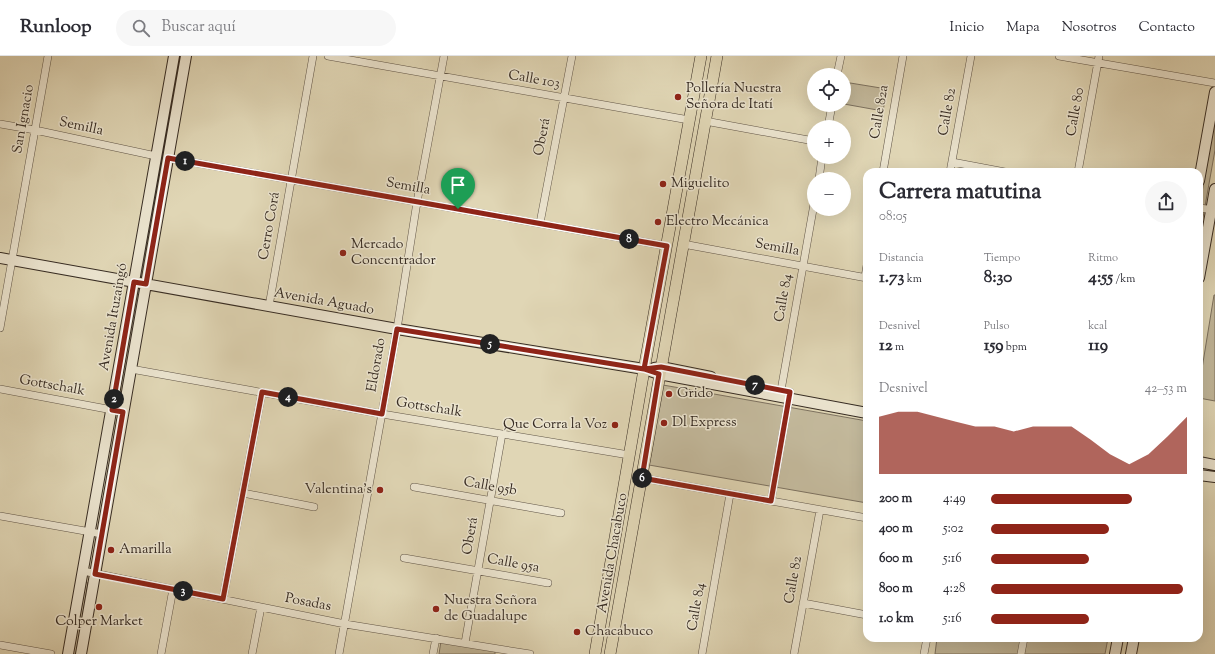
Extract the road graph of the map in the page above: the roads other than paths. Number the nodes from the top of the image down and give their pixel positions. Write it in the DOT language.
graph roads {
  1 [pos="48,56"];
  2 [pos="174,56"];
  3 [pos="186,56"];
  4 [pos="314,56"];
  5 [pos="328,56"];
  6 [pos="444,56"];
  7 [pos="572,56"];
  8 [pos="701,56"];
  9 [pos="717,56"];
  10 [pos="840,56"];
  11 [pos="903,56"];
  12 [pos="971,56"];
  13 [pos="1059,56"];
  14 [pos="1098,59"];
  15 [pos="838,68"];
  16 [pos="440,76"];
  17 [pos="1215,83"];
  18 [pos="1215,92"];
  19 [pos="564,98"];
  20 [pos="689,120"];
  21 [pos="705,121"];
  22 [pos="0,124"];
  23 [pos="35,130"];
  24 [pos="807,140"];
  25 [pos="156,156"];
  26 [pos="168,158"];
  27 [pos="952,162"];
  28 [pos="884,168"];
  29 [pos="951,168"];
  30 [pos="984,168"];
  31 [pos="1079,168"];
  32 [pos="1201,168"];
  33 [pos="291,179"];
  34 [pos="1215,189"];
  35 [pos="417,202"];
  36 [pos="1203,209"];
  37 [pos="1213,210"];
  38 [pos="812,216"];
  39 [pos="540,223"];
  40 [pos="683,244"];
  41 [pos="667,246"];
  42 [pos="0,258"];
  43 [pos="1203,259"];
  44 [pos="12,260"];
  45 [pos="803,266"];
  46 [pos="863,277"];
  47 [pos="134,282"];
  48 [pos="146,284"];
  49 [pos="268,306"];
  50 [pos="0,328"];
  51 [pos="397,329"];
  52 [pos="131,369"];
  53 [pos="644,369"];
  54 [pos="660,371"];
  55 [pos="0,390"];
  56 [pos="262,392"];
  57 [pos="785,394"];
  58 [pos="863,404"];
  59 [pos="112,410"];
  60 [pos="123,412"];
  61 [pos="863,412"];
  62 [pos="382,414"];
  63 [pos="502,434"];
  64 [pos="629,455"];
  65 [pos="1203,462"];
  66 [pos="1215,464"];
  67 [pos="1203,475"];
  68 [pos="642,478"];
  69 [pos="1215,478"];
  70 [pos="414,487"];
  71 [pos="243,493"];
  72 [pos="730,494"];
  73 [pos="490,500"];
  74 [pos="771,501"];
  75 [pos="314,507"];
  76 [pos="820,510"];
  77 [pos="561,513"];
  78 [pos="0,516"];
  79 [pos="863,517"];
  80 [pos="90,532"];
  81 [pos="102,534"];
  82 [pos="404,558"];
  83 [pos="83,571"];
  84 [pos="478,571"];
  85 [pos="95,574"];
  86 [pos="548,583"];
  87 [pos="173,589"];
  88 [pos="223,599"];
  89 [pos="803,603"];
  90 [pos="261,607"];
  91 [pos="863,614"];
  92 [pos="345,624"];
  93 [pos="436,638"];
  94 [pos="926,642"];
  95 [pos="1023,642"];
  96 [pos="1117,642"];
  97 [pos="1133,642"];
  98 [pos="465,643"];
  99 [pos="0,645"];
  100 [pos="501,652"];
  101 [pos="51,654"];
  102 [pos="68,654"];
  103 [pos="81,654"];
  104 [pos="161,654"];
  105 [pos="252,654"];
  106 [pos="340,654"];
  107 [pos="433,654"];
  108 [pos="530,654"];
  109 [pos="595,654"];
  110 [pos="610,654"];
  111 [pos="702,654"];
  112 [pos="794,654"];
  113 [pos="924,654"];
  114 [pos="1021,654"];
  115 [pos="1115,654"];
  116 [pos="1131,654"];
  1 -- 23 [label="street, San Ignacio"];
  2 -- 25 [label="main road, Avenida Ituzaingó"];
  3 -- 26 [label="main road, Avenida Ituzaingó"];
  4 -- 33 [label="street, Cerro Corá"];
  5 -- 16 [label="street, Calle 103"];
  6 -- 16 [label="street, Eldorado"];
  7 -- 19 [label="street, Oberá"];
  8 -- 20 [label="main road, Avenida Chacabuco"];
  9 -- 21 [label="main road, Avenida Chacabuco"];
  10 -- 15 [label="street"];
  11 -- 28 [label="street, Calle 82a"];
  12 -- 27 [label="street, Calle 82"];
  13 -- 14 [label="street"];
  14 -- 17 [label="street"];
  14 -- 31 [label="street, Calle 80"];
  16 -- 19 [label="street, Calle 103"];
  16 -- 35 [label="street, Eldorado"];
  18 -- 32 [label="main road"];
  19 -- 20 [label="street, Calle 103"];
  19 -- 39 [label="street, Oberá"];
  20 -- 41 [label="main road, Avenida Chacabuco"];
  21 -- 24 [label="street"];
  21 -- 40 [label="main road, Avenida Chacabuco"];
  22 -- 23 [label="street, Semilla"];
  23 -- 25 [label="street, Semilla"];
  23 -- 44 [label="street, San Ignacio"];
  25 -- 47 [label="main road, Avenida Ituzaingó"];
  26 -- 33 [label="street, Semilla"];
  26 -- 48 [label="main road, Avenida Ituzaingó"];
  27 -- 29 [label="street, Calle 82"];
  27 -- 30 [label="street"];
  33 -- 35 [label="street, Semilla"];
  33 -- 49 [label="street, Cerro Corá"];
  34 -- 37 [label="main road"];
  35 -- 39 [label="street, Semilla"];
  35 -- 51 [label="street, Eldorado"];
  36 -- 37 [label="street"];
  37 -- 43 [label="main road"];
  38 -- 45 [label="street, Calle 84"];
  39 -- 41 [label="street, Semilla"];
  40 -- 45 [label="street, Semilla"];
  40 -- 54 [label="main road, Avenida Chacabuco"];
  41 -- 53 [label="main road, Avenida Chacabuco"];
  42 -- 44 [label="main road, Avenida Aguado"];
  44 -- 47 [label="main road, Avenida Aguado"];
  44 -- 50 [label="street, San Ignacio"];
  45 -- 46 [label="street, Semilla"];
  45 -- 57 [label="street, Calle 84"];
  47 -- 48 [label="main road, Avenida Aguado"];
  47 -- 59 [label="main road, Avenida Ituzaingó"];
  48 -- 49 [label="main road, Avenida Aguado"];
  48 -- 52 [label="main road, Avenida Ituzaingó"];
  49 -- 51 [label="main road, Avenida Aguado"];
  51 -- 53 [label="main road, Avenida Aguado"];
  51 -- 62 [label="street, Eldorado"];
  52 -- 56 [label="street, Gottschalk"];
  52 -- 60 [label="main road, Avenida Ituzaingó"];
  53 -- 54 [label="main road, Avenida Aguado"];
  53 -- 64 [label="main road, Avenida Chacabuco"];
  54 -- 57 [label="main road, Avenida Aguado"];
  54 -- 68 [label="main road, Avenida Chacabuco"];
  55 -- 59 [label="street, Gottschalk"];
  56 -- 62 [label="street, Gottschalk"];
  56 -- 71 [label="street"];
  57 -- 58 [label="main road, Avenida Aguado"];
  57 -- 61 [label="main road, Avenida Aguado"];
  57 -- 74 [label="street"];
  59 -- 60 [label="street, Gottschalk"];
  59 -- 80 [label="main road, Avenida Ituzaingó"];
  60 -- 81 [label="main road, Avenida Ituzaingó"];
  62 -- 63 [label="street, Gottschalk"];
  62 -- 92 [label="street, Eldorado"];
  63 -- 64 [label="street, Gottschalk"];
  63 -- 73 [label="street, Oberá"];
  64 -- 109 [label="main road, Avenida Chacabuco"];
  65 -- 66 [label="main road"];
  67 -- 69 [label="main road"];
  68 -- 72 [label="street"];
  68 -- 110 [label="main road, Avenida Chacabuco"];
  70 -- 73 [label="street, Calle 95b"];
  71 -- 75 [label="street"];
  71 -- 88 [label="street"];
  72 -- 74 [label="street"];
  72 -- 111 [label="street, Calle 84"];
  73 -- 77 [label="street, Calle 95b"];
  73 -- 84 [label="street, Oberá"];
  74 -- 76 [label="street"];
  76 -- 79 [label="street"];
  76 -- 89 [label="street, Calle 82"];
  78 -- 80 [label="street"];
  80 -- 81 [label="street"];
  80 -- 83 [label="main road, Avenida Ituzaingó"];
  81 -- 85 [label="main road, Avenida Ituzaingó"];
  82 -- 84 [label="street, Calle 95a"];
  83 -- 85 [label="street, Posadas"];
  83 -- 102 [label="main road, Avenida Ituzaingó"];
  84 -- 86 [label="street, Calle 95a"];
  84 -- 98 [label="street, Oberá"];
  85 -- 87 [label="street, Posadas"];
  85 -- 103 [label="main road, Avenida Ituzaingó"];
  87 -- 88 [label="street, Posadas"];
  87 -- 104 [label="street"];
  88 -- 90 [label="street, Posadas"];
  89 -- 91 [label="street"];
  89 -- 112 [label="street, Calle 82"];
  90 -- 92 [label="street, Posadas"];
  90 -- 105 [label="street"];
  92 -- 93 [label="street, Posadas"];
  92 -- 106 [label="street, Eldorado"];
  93 -- 98 [label="street, Posadas"];
  93 -- 107 [label="street"];
  94 -- 113 [label="street"];
  95 -- 114 [label="street"];
  96 -- 115 [label="main road"];
  97 -- 116 [label="main road"];
  98 -- 100 [label="street, Posadas"];
  99 -- 101 [label="street"];
  100 -- 108 [label="street, Posadas"];
}
